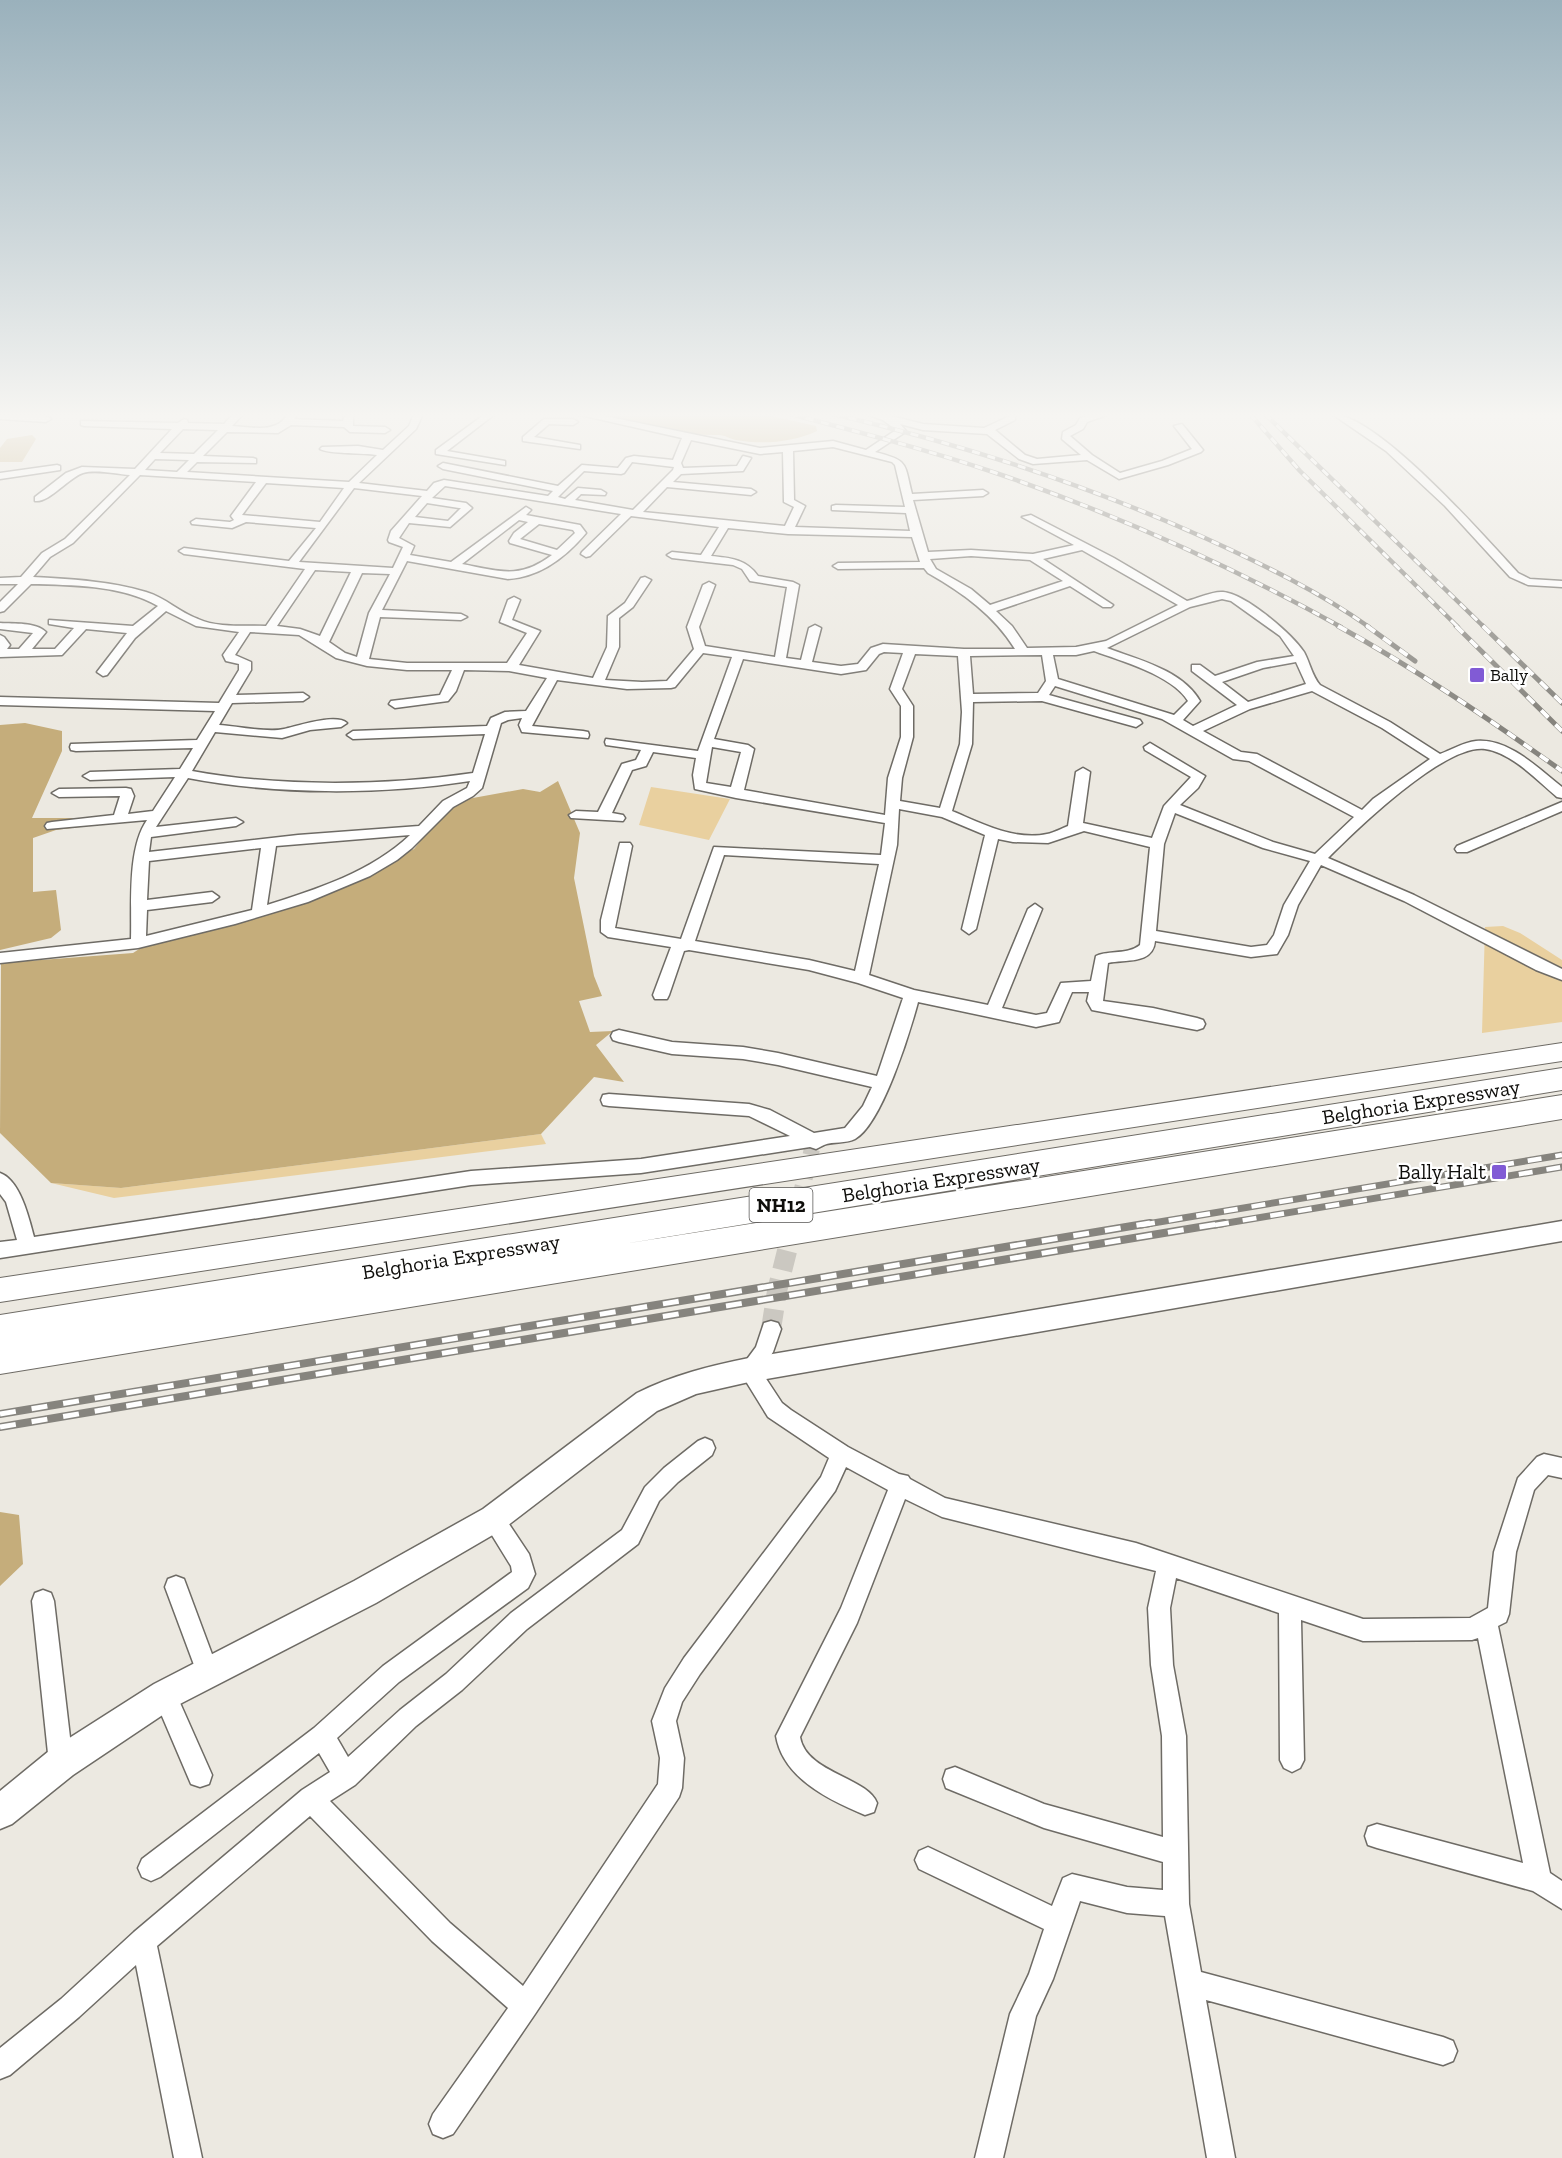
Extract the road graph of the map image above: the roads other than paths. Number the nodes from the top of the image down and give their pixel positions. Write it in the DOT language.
graph roads {
  1 [pos="96,515"];
  2 [pos="237,515"];
  3 [pos="330,515"];
  4 [pos="412,515"];
  5 [pos="460,515"];
  6 [pos="522,515"];
  7 [pos="589,515"];
  8 [pos="630,515"];
  9 [pos="645,515"];
  10 [pos="796,515"];
  11 [pos="912,515"];
  12 [pos="1459,515"];
  13 [pos="1027,516"];
  14 [pos="519,517"];
  15 [pos="243,519"];
  16 [pos="408,520"];
  17 [pos="537,520"];
  18 [pos="196,522"];
  19 [pos="323,525"];
  20 [pos="725,525"];
  21 [pos="576,527"];
  22 [pos="788,531"];
  23 [pos="916,534"];
  24 [pos="1083,546"];
  25 [pos="184,551"];
  26 [pos="558,553"];
  27 [pos="586,554"];
  28 [pos="672,555"];
  29 [pos="404,557"];
  30 [pos="1033,557"];
  31 [pos="704,559"];
  32 [pos="925,561"];
  33 [pos="292,564"];
  34 [pos="453,566"];
  35 [pos="838,566"];
  36 [pos="312,567"];
  37 [pos="357,571"];
  38 [pos="396,571"];
  39 [pos="25,580"];
  40 [pos="645,580"];
  41 [pos="0,581"];
  42 [pos="1071,582"];
  43 [pos="1562,584"];
  44 [pos="708,585"];
  45 [pos="514,600"];
  46 [pos="167,605"];
  47 [pos="1107,605"];
  48 [pos="1186,605"];
  49 [pos="0,609"];
  50 [pos="987,610"];
  51 [pos="375,613"];
  52 [pos="461,617"];
  53 [pos="53,622"];
  54 [pos="84,625"];
  55 [pos="0,626"];
  56 [pos="247,627"];
  57 [pos="270,628"];
  58 [pos="815,628"];
  59 [pos="134,630"];
  60 [pos="0,639"];
  61 [pos="323,642"];
  62 [pos="1094,647"];
  63 [pos="700,649"];
  64 [pos="910,650"];
  65 [pos="1022,650"];
  66 [pos="0,652"];
  67 [pos="1047,652"];
  68 [pos="22,653"];
  69 [pos="964,653"];
  70 [pos="739,655"];
  71 [pos="1300,658"];
  72 [pos="780,660"];
  73 [pos="362,661"];
  74 [pos="806,664"];
  75 [pos="459,667"];
  76 [pos="511,668"];
  77 [pos="1196,668"];
  78 [pos="103,672"];
  79 [pos="554,676"];
  80 [pos="598,681"];
  81 [pos="1052,681"];
  82 [pos="1213,681"];
  83 [pos="1314,686"];
  84 [pos="303,697"];
  85 [pos="1042,697"];
  86 [pos="967,698"];
  87 [pos="0,701"];
  88 [pos="225,703"];
  89 [pos="395,704"];
  90 [pos="1246,706"];
  91 [pos="530,714"];
  92 [pos="1176,721"];
  93 [pos="341,723"];
  94 [pos="1136,723"];
  95 [pos="210,729"];
  96 [pos="491,730"];
  97 [pos="1195,730"];
  98 [pos="353,735"];
  99 [pos="583,735"];
  100 [pos="611,742"];
  101 [pos="708,742"];
  102 [pos="201,744"];
  103 [pos="76,747"];
  104 [pos="1150,747"];
  105 [pos="649,748"];
  106 [pos="702,755"];
  107 [pos="1439,759"];
  108 [pos="1083,772"];
  109 [pos="184,773"];
  110 [pos="90,776"];
  111 [pos="478,776"];
  112 [pos="59,793"];
  113 [pos="736,794"];
  114 [pos="1562,794"];
  115 [pos="894,804"];
  116 [pos="1171,806"];
  117 [pos="1562,806"];
  118 [pos="945,813"];
  119 [pos="156,815"];
  120 [pos="576,815"];
  121 [pos="1363,816"];
  122 [pos="603,817"];
  123 [pos="618,818"];
  124 [pos="120,819"];
  125 [pos="892,820"];
  126 [pos="236,822"];
  127 [pos="52,826"];
  128 [pos="1075,828"];
  129 [pos="422,830"];
  130 [pos="145,833"];
  131 [pos="992,833"];
  132 [pos="269,843"];
  133 [pos="1157,844"];
  134 [pos="625,846"];
  135 [pos="1462,849"];
  136 [pos="141,857"];
  137 [pos="1317,859"];
  138 [pos="886,860"];
  139 [pos="212,897"];
  140 [pos="140,906"];
  141 [pos="1035,909"];
  142 [pos="259,912"];
  143 [pos="969,929"];
  144 [pos="1148,935"];
  145 [pos="138,943"];
  146 [pos="682,945"];
  147 [pos="0,958"];
  148 [pos="1562,975"];
  149 [pos="861,978"];
  150 [pos="1098,986"];
  151 [pos="912,995"];
  152 [pos="661,996"];
  153 [pos="993,1012"];
  154 [pos="1197,1024"];
  155 [pos="619,1036"];
  156 [pos="1562,1052"];
  157 [pos="1562,1079"];
  158 [pos="880,1083"];
  159 [pos="609,1100"];
  160 [pos="1562,1107"];
  161 [pos="814,1145"];
  162 [pos="0,1180"];
  163 [pos="1562,1231"];
  164 [pos="27,1246"];
  165 [pos="0,1250"];
  166 [pos="0,1290"];
  167 [pos="771,1329"];
  168 [pos="0,1330"];
  169 [pos="0,1358"];
  170 [pos="749,1370"];
  171 [pos="705,1448"];
  172 [pos="841,1454"];
  173 [pos="1562,1468"];
  174 [pos="901,1484"];
  175 [pos="494,1519"];
  176 [pos="1168,1565"];
  177 [pos="176,1587"];
  178 [pos="43,1601"];
  179 [pos="1290,1605"];
  180 [pos="1486,1621"];
  181 [pos="208,1673"];
  182 [pos="165,1695"];
  183 [pos="322,1736"];
  184 [pos="1292,1760"];
  185 [pos="61,1763"];
  186 [pos="200,1775"];
  187 [pos="346,1776"];
  188 [pos="955,1779"];
  189 [pos="311,1799"];
  190 [pos="865,1803"];
  191 [pos="0,1812"];
  192 [pos="1377,1836"];
  193 [pos="1175,1853"];
  194 [pos="928,1860"];
  195 [pos="150,1868"];
  196 [pos="1539,1880"];
  197 [pos="1562,1896"];
  198 [pos="1176,1904"];
  199 [pos="1059,1923"];
  200 [pos="143,1941"];
  201 [pos="1190,1982"];
  202 [pos="526,2005"];
  203 [pos="1443,2051"];
  204 [pos="0,2065"];
  205 [pos="443,2124"];
  206 [pos="188,2158"];
  207 [pos="989,2158"];
  208 [pos="1221,2158"];
  1 -- 39 [label="street"];
  2 -- 15 [label="street"];
  3 -- 19 [label="street"];
  4 -- 16 [label="street"];
  5 -- 16 [label="street"];
  6 -- 14 [label="street"];
  7 -- 21 [label="street"];
  8 -- 27 [label="street"];
  9 -- 20 [label="street"];
  10 -- 22 [label="street"];
  11 -- 23 [label="street"];
  12 -- 43 [label="street"];
  13 -- 24 [label="street"];
  14 -- 17 [label="street"];
  14 -- 34 [label="street"];
  15 -- 18 [label="street"];
  15 -- 19 [label="street"];
  16 -- 29 [label="street"];
  17 -- 21 [label="street"];
  17 -- 26 [label="street"];
  19 -- 33 [label="street"];
  20 -- 22 [label="street"];
  20 -- 31 [label="street"];
  21 -- 26 [label="street"];
  22 -- 23 [label="street"];
  23 -- 32 [label="street"];
  24 -- 30 [label="street"];
  24 -- 48 [label="street"];
  25 -- 33 [label="street"];
  26 -- 34 [label="street"];
  28 -- 31 [label="street"];
  29 -- 34 [label="street"];
  29 -- 38 [label="street"];
  30 -- 32 [label="street"];
  30 -- 42 [label="street"];
  31 -- 72 [label="street"];
  32 -- 35 [label="street"];
  32 -- 50 [label="street"];
  33 -- 36 [label="street"];
  36 -- 37 [label="street"];
  36 -- 57 [label="street"];
  37 -- 38 [label="street"];
  37 -- 61 [label="street"];
  38 -- 51 [label="street"];
  39 -- 41 [label="street"];
  39 -- 46 [label="street"];
  39 -- 49 [label="street"];
  40 -- 80 [label="street"];
  42 -- 47 [label="street"];
  42 -- 50 [label="street"];
  44 -- 63 [label="street"];
  45 -- 76 [label="street"];
  46 -- 56 [label="street"];
  46 -- 59 [label="street"];
  48 -- 62 [label="street"];
  48 -- 71 [label="street"];
  50 -- 65 [label="street"];
  51 -- 52 [label="street"];
  51 -- 73 [label="street"];
  53 -- 54 [label="street"];
  54 -- 59 [label="street"];
  54 -- 68 [label="street"];
  55 -- 68 [label="street"];
  56 -- 57 [label="street"];
  56 -- 88 [label="street"];
  57 -- 61 [label="street"];
  58 -- 74 [label="street"];
  59 -- 78 [label="street"];
  60 -- 66 [label="street"];
  61 -- 73 [label="street"];
  62 -- 67 [label="street"];
  62 -- 92 [label="street"];
  63 -- 70 [label="street"];
  63 -- 80 [label="street"];
  64 -- 69 [label="street"];
  64 -- 74 [label="street"];
  64 -- 115 [label="street"];
  65 -- 67 [label="street"];
  65 -- 69 [label="street"];
  66 -- 68 [label="street"];
  67 -- 81 [label="street"];
  69 -- 86 [label="street"];
  70 -- 72 [label="street"];
  70 -- 101 [label="street"];
  71 -- 82 [label="street"];
  71 -- 83 [label="street"];
  72 -- 74 [label="street"];
  73 -- 75 [label="street"];
  75 -- 76 [label="street"];
  75 -- 89 [label="street"];
  76 -- 79 [label="street"];
  77 -- 82 [label="street"];
  79 -- 80 [label="street"];
  79 -- 91 [label="street"];
  81 -- 85 [label="street"];
  81 -- 92 [label="street"];
  82 -- 90 [label="street"];
  83 -- 90 [label="street"];
  83 -- 107 [label="street"];
  84 -- 88 [label="street"];
  85 -- 86 [label="street"];
  85 -- 94 [label="street"];
  86 -- 118 [label="street"];
  87 -- 88 [label="street"];
  88 -- 95 [label="street"];
  90 -- 97 [label="street"];
  91 -- 96 [label="street"];
  91 -- 99 [label="street"];
  92 -- 97 [label="street"];
  93 -- 95 [label="street"];
  95 -- 102 [label="street"];
  96 -- 98 [label="street"];
  96 -- 111 [label="street"];
  97 -- 121 [label="street"];
  100 -- 105 [label="street"];
  101 -- 106 [label="street"];
  101 -- 113 [label="street"];
  102 -- 103 [label="street"];
  102 -- 109 [label="street"];
  104 -- 116 [label="street"];
  105 -- 106 [label="street"];
  105 -- 122 [label="street"];
  106 -- 113 [label="street"];
  107 -- 114 [label="street"];
  107 -- 121 [label="street"];
  108 -- 128 [label="street"];
  109 -- 110 [label="street"];
  109 -- 111 [label="street"];
  109 -- 119 [label="street"];
  111 -- 129 [label="street"];
  112 -- 124 [label="street"];
  113 -- 125 [label="street"];
  115 -- 118 [label="street"];
  115 -- 125 [label="street"];
  116 -- 133 [label="street"];
  116 -- 137 [label="street"];
  117 -- 135 [label="street"];
  118 -- 131 [label="street"];
  119 -- 124 [label="street"];
  119 -- 130 [label="street"];
  120 -- 122 [label="street"];
  121 -- 137 [label="street"];
  122 -- 123 [label="street"];
  124 -- 127 [label="street"];
  125 -- 138 [label="street"];
  126 -- 130 [label="street"];
  128 -- 131 [label="street"];
  128 -- 133 [label="street"];
  129 -- 132 [label="street"];
  129 -- 142 [label="street"];
  130 -- 136 [label="street"];
  131 -- 143 [label="street"];
  132 -- 136 [label="street"];
  132 -- 142 [label="street"];
  133 -- 144 [label="street"];
  134 -- 146 [label="street"];
  136 -- 140 [label="street"];
  137 -- 144 [label="street"];
  137 -- 148 [label="street"];
  138 -- 146 [label="street"];
  138 -- 149 [label="street"];
  139 -- 140 [label="street"];
  140 -- 145 [label="street"];
  141 -- 153 [label="street"];
  142 -- 145 [label="street"];
  144 -- 150 [label="street"];
  145 -- 147 [label="street"];
  146 -- 149 [label="street"];
  146 -- 152 [label="street"];
  149 -- 151 [label="street"];
  150 -- 153 [label="street"];
  150 -- 154 [label="street"];
  151 -- 153 [label="street"];
  151 -- 158 [label="street"];
  155 -- 158 [label="street"];
  156 -- 166 [label="main road"];
  157 -- 168 [label="highway, Belghoria Expressway / NH12"];
  158 -- 161 [label="street"];
  159 -- 161 [label="street"];
  160 -- 169 [label="highway, Belghoria Expressway / NH12"];
  161 -- 164 [label="street"];
  162 -- 164 [label="street"];
  163 -- 170 [label="street"];
  164 -- 165 [label="street"];
  167 -- 170 [label="street"];
  170 -- 172 [label="street"];
  170 -- 175 [label="street"];
  171 -- 187 [label="street"];
  172 -- 174 [label="street"];
  172 -- 202 [label="street"];
  173 -- 180 [label="street"];
  174 -- 176 [label="street"];
  174 -- 190 [label="street"];
  175 -- 181 [label="street"];
  175 -- 183 [label="street"];
  176 -- 179 [label="street"];
  176 -- 193 [label="street"];
  177 -- 181 [label="street"];
  178 -- 185 [label="street"];
  179 -- 180 [label="street"];
  179 -- 184 [label="street"];
  180 -- 196 [label="street"];
  181 -- 182 [label="street"];
  182 -- 185 [label="street"];
  182 -- 186 [label="street"];
  183 -- 187 [label="street"];
  183 -- 195 [label="street"];
  185 -- 191 [label="street"];
  187 -- 189 [label="street"];
  188 -- 193 [label="street"];
  189 -- 200 [label="street"];
  189 -- 202 [label="street"];
  192 -- 196 [label="street"];
  193 -- 198 [label="street"];
  194 -- 199 [label="street"];
  196 -- 197 [label="street"];
  198 -- 199 [label="street"];
  198 -- 201 [label="street"];
  199 -- 207 [label="street"];
  200 -- 204 [label="street"];
  200 -- 206 [label="street"];
  201 -- 203 [label="street"];
  201 -- 208 [label="street"];
  202 -- 205 [label="street"];
}
